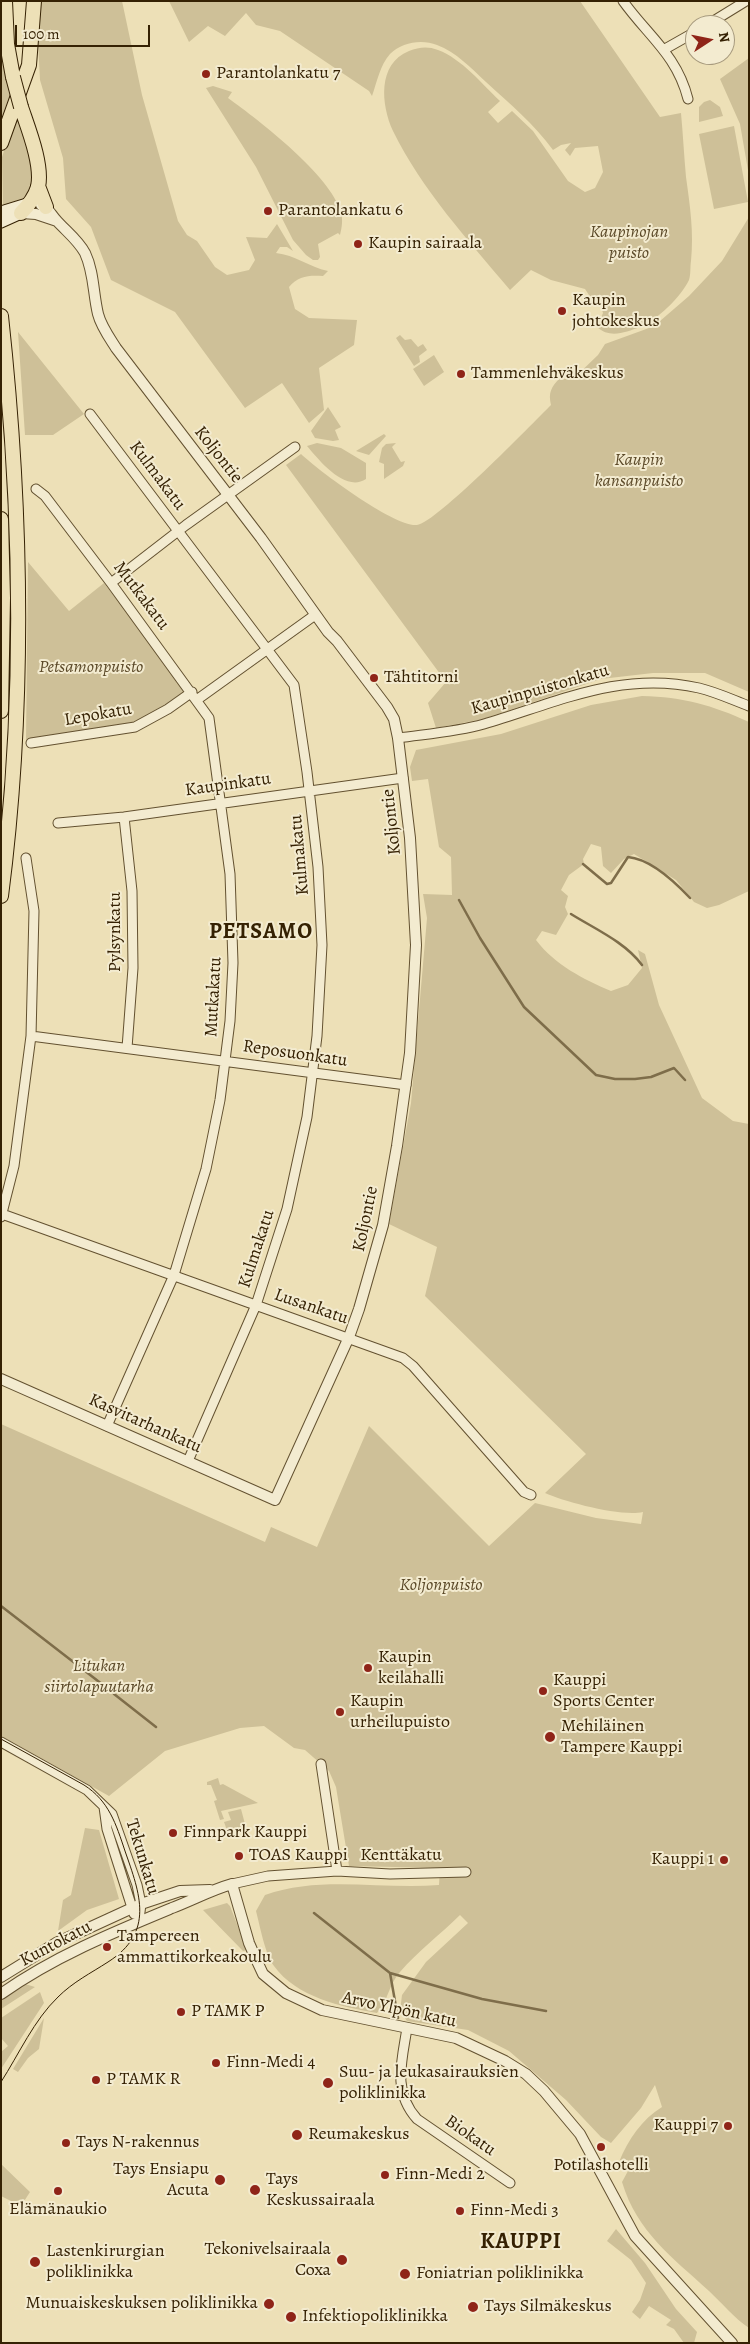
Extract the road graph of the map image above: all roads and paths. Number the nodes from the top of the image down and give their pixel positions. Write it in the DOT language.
graph roads {
  1 [pos="4,1"];
  2 [pos="34,1"];
  3 [pos="623,1"];
  4 [pos="746,1"];
  5 [pos="723,15"];
  6 [pos="685,38"];
  7 [pos="665,49"];
  8 [pos="688,99"];
  9 [pos="1,143"];
  10 [pos="38,186"];
  11 [pos="20,209"];
  12 [pos="43,211"];
  13 [pos="1,212"];
  14 [pos="1,222"];
  15 [pos="1,316"];
  16 [pos="90,414"];
  17 [pos="295,447"];
  18 [pos="36,489"];
  19 [pos="228,494"];
  20 [pos="1,519"];
  21 [pos="179,531"];
  22 [pos="111,582"];
  23 [pos="315,615"];
  24 [pos="266,649"];
  25 [pos="195,696"];
  26 [pos="749,706"];
  27 [pos="1,711"];
  28 [pos="398,738"];
  29 [pos="32,743"];
  30 [pos="403,778"];
  31 [pos="309,790"];
  32 [pos="222,803"];
  33 [pos="124,817"];
  34 [pos="58,823"];
  35 [pos="26,858"];
  36 [pos="1,896"];
  37 [pos="31,1036"];
  38 [pos="127,1048"];
  39 [pos="226,1061"];
  40 [pos="312,1072"];
  41 [pos="406,1085"];
  42 [pos="2,1215"];
  43 [pos="174,1275"];
  44 [pos="256,1305"];
  45 [pos="349,1337"];
  46 [pos="1,1379"];
  47 [pos="107,1426"];
  48 [pos="188,1461"];
  49 [pos="531,1495"];
  50 [pos="272,1502"];
  51 [pos="1,1742"];
  52 [pos="322,1764"];
  53 [pos="337,1871"];
  54 [pos="466,1872"];
  55 [pos="232,1884"];
  56 [pos="211,1890"];
  57 [pos="136,1906"];
  58 [pos="139,1920"];
  59 [pos="1,1977"];
  60 [pos="1,1994"];
  61 [pos="407,2028"];
  62 [pos="510,2184"];
  63 [pos="732,2343"];
  1 -- 10 [label="highway, bridge"];
  2 -- 9 [label="highway"];
  3 -- 7 [label="street"];
  4 -- 5 [label="street"];
  6 -- 7 [label="street"];
  7 -- 8 [label="street"];
  10 -- 11 [label="highway"];
  10 -- 12 [label="highway"];
  11 -- 12 [label="street"];
  11 -- 13 [label="main road"];
  11 -- 14 [label="main road"];
  12 -- 19 [label="street, Koljontie"];
  15 -- 36 [label="highway"];
  16 -- 21 [label="street, Kulmakatu"];
  17 -- 19 [label="street"];
  18 -- 22 [label="street, Mutkakatu"];
  19 -- 21 [label="street"];
  19 -- 23 [label="street, Koljontie"];
  20 -- 27 [label="highway"];
  21 -- 22 [label="street"];
  21 -- 24 [label="street, Kulmakatu"];
  22 -- 25 [label="street, Mutkakatu"];
  23 -- 24 [label="street, Lepokatu"];
  23 -- 28 [label="street, Koljontie"];
  24 -- 25 [label="street, Lepokatu"];
  24 -- 31 [label="street, Kulmakatu"];
  25 -- 29 [label="street, Lepokatu"];
  25 -- 32 [label="street, Mutkakatu"];
  26 -- 28 [label="street, Kaupinpuistonkatu"];
  28 -- 30 [label="street, Koljontie"];
  30 -- 31 [label="street, Kaupinkatu"];
  30 -- 41 [label="street, Koljontie"];
  31 -- 32 [label="street, Kaupinkatu"];
  31 -- 40 [label="street, Kulmakatu"];
  32 -- 33 [label="street, Kaupinkatu"];
  32 -- 39 [label="street, Mutkakatu"];
  33 -- 34 [label="street, Kaupinkatu"];
  33 -- 38 [label="street, Pylsynkatu"];
  35 -- 37 [label="street"];
  37 -- 38 [label="street, Reposuonkatu"];
  37 -- 42 [label="street"];
  38 -- 39 [label="street, Reposuonkatu"];
  39 -- 40 [label="street, Reposuonkatu"];
  39 -- 43 [label="street, Mutkakatu"];
  40 -- 41 [label="street, Reposuonkatu"];
  40 -- 44 [label="street, Kulmakatu"];
  41 -- 45 [label="street, Koljontie"];
  42 -- 43 [label="street, Lusankatu"];
  43 -- 44 [label="street, Lusankatu"];
  43 -- 47 [label="street, Mutkakatu"];
  44 -- 45 [label="street, Lusankatu"];
  44 -- 48 [label="street, Kulmakatu"];
  45 -- 49 [label="street, Lusankatu"];
  45 -- 50 [label="street, Koljontie"];
  46 -- 47 [label="street, Kasvitarhankatu"];
  47 -- 48 [label="street, Kasvitarhankatu"];
  48 -- 50 [label="street, Kasvitarhankatu"];
  51 -- 57 [label="street, Tekunkatu"];
  52 -- 53 [label="street"];
  53 -- 54 [label="street, Kenttäkatu"];
  53 -- 55 [label="street, Kuntokatu"];
  55 -- 56 [label="street, Kuntokatu"];
  55 -- 61 [label="street, Arvo Ylpön katu"];
  56 -- 57 [label="street, Kuntokatu"];
  56 -- 58 [label="street, Kuntokatu"];
  57 -- 58 [label="street, Tekunkatu"];
  57 -- 59 [label="street, Kuntokatu"];
  58 -- 60 [label="street, Kuntokatu"];
  61 -- 62 [label="street, Biokatu"];
  61 -- 63 [label="street, Arvo Ylpön katu"];
}
